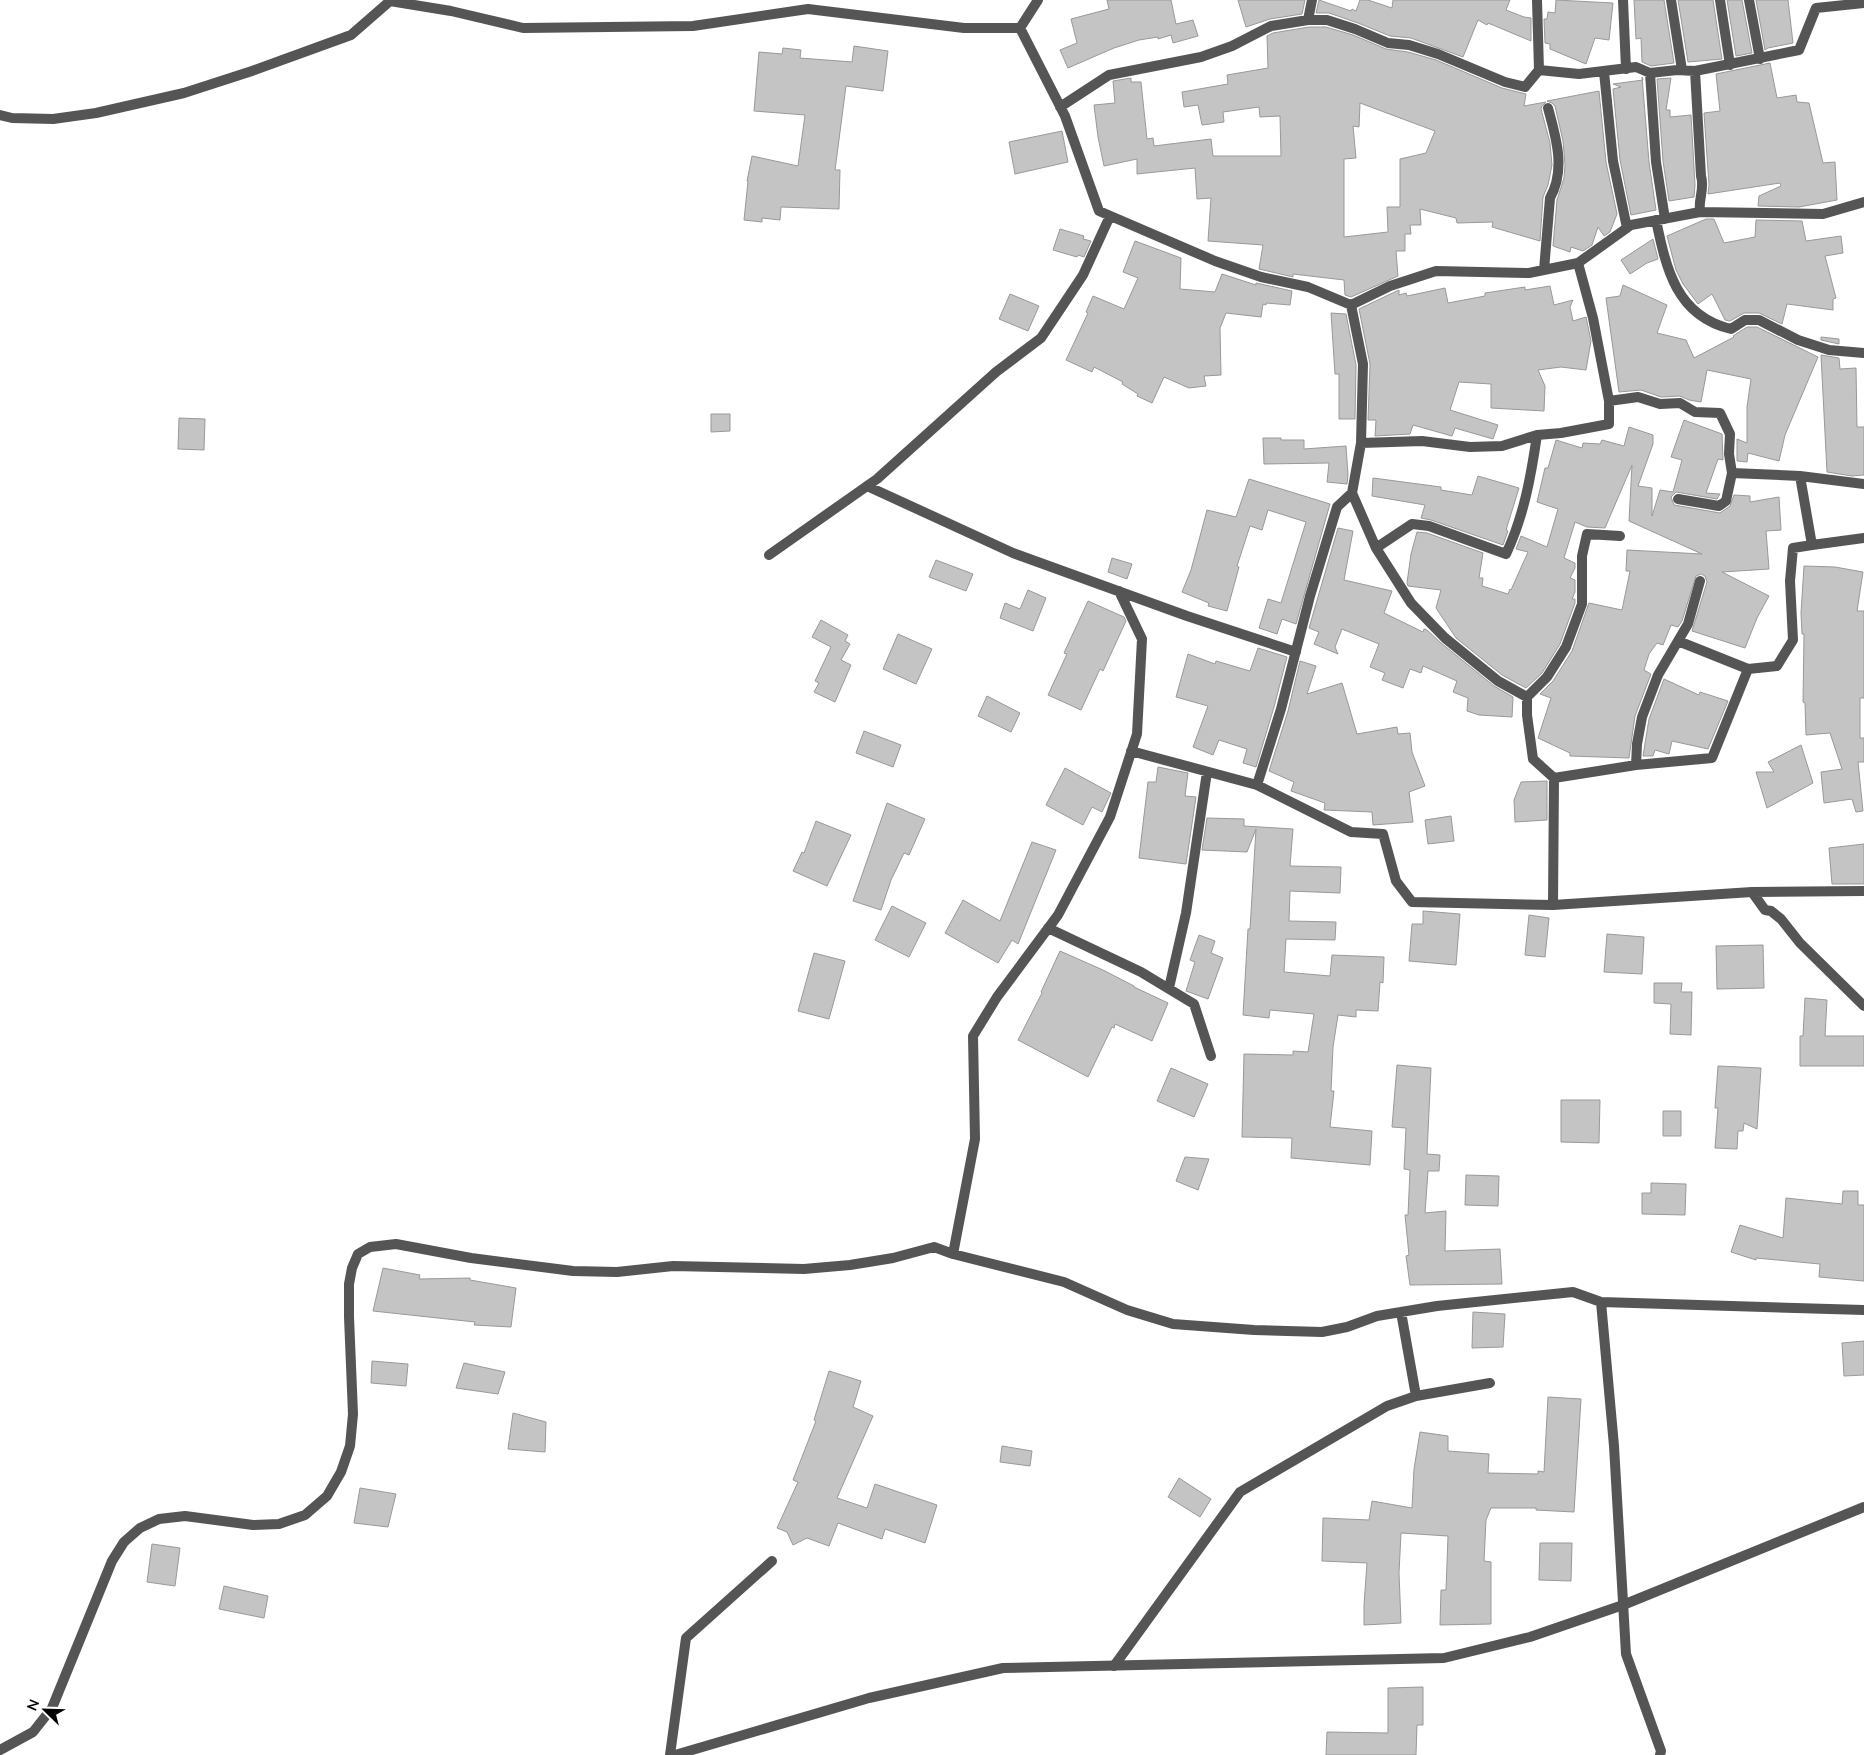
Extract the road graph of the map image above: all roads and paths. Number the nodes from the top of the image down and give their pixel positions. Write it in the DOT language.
graph roads {
  1 [pos="1038,0"];
  2 [pos="1312,0"];
  3 [pos="1537,0"];
  4 [pos="1623,0"];
  5 [pos="1671,0"];
  6 [pos="1720,0"];
  7 [pos="1749,0"];
  8 [pos="1864,3"];
  9 [pos="1815,4"];
  10 [pos="1308,20"];
  11 [pos="1020,28"];
  12 [pos="1760,59"];
  13 [pos="1730,64"];
  14 [pos="1626,69"];
  15 [pos="1539,70"];
  16 [pos="1682,70"];
  17 [pos="1695,71"];
  18 [pos="1604,72"];
  19 [pos="1650,73"];
  20 [pos="1060,107"];
  21 [pos="1548,108"];
  22 [pos="0,115"];
  23 [pos="1864,202"];
  24 [pos="1700,212"];
  25 [pos="1110,216"];
  26 [pos="1660,220"];
  27 [pos="1627,228"];
  28 [pos="1578,263"];
  29 [pos="1544,270"];
  30 [pos="1351,305"];
  31 [pos="1864,353"];
  32 [pos="1609,401"];
  33 [pos="1537,435"];
  34 [pos="1361,443"];
  35 [pos="1732,473"];
  36 [pos="1800,476"];
  37 [pos="1864,484"];
  38 [pos="867,486"];
  39 [pos="1352,492"];
  40 [pos="1678,499"];
  41 [pos="1620,536"];
  42 [pos="1864,538"];
  43 [pos="1812,545"];
  44 [pos="1376,548"];
  45 [pos="769,555"];
  46 [pos="1700,581"];
  47 [pos="1118,591"];
  48 [pos="1678,641"];
  49 [pos="1296,652"];
  50 [pos="1748,669"];
  51 [pos="1527,697"];
  52 [pos="1131,751"];
  53 [pos="1636,765"];
  54 [pos="1207,772"];
  55 [pos="1554,778"];
  56 [pos="1257,785"];
  57 [pos="1864,891"];
  58 [pos="1752,892"];
  59 [pos="1553,905"];
  60 [pos="1048,928"];
  61 [pos="1169,988"];
  62 [pos="1864,1006"];
  63 [pos="1211,1056"];
  64 [pos="953,1254"];
  65 [pos="1601,1302"];
  66 [pos="1864,1310"];
  67 [pos="1401,1312"];
  68 [pos="1490,1383"];
  69 [pos="1416,1396"];
  70 [pos="1864,1507"];
  71 [pos="772,1562"];
  72 [pos="1623,1605"];
  73 [pos="1114,1666"];
  74 [pos="0,1750"];
  75 [pos="670,1755"];
  76 [pos="675,1755"];
  77 [pos="1660,1755"];
  1 -- 11 [label="street"];
  2 -- 10 [label="street"];
  3 -- 15 [label="street"];
  4 -- 14 [label="street"];
  5 -- 16 [label="street"];
  6 -- 13 [label="street"];
  7 -- 12 [label="street"];
  8 -- 9 [label="street"];
  9 -- 12 [label="street"];
  10 -- 15 [label="street"];
  10 -- 20 [label="street"];
  11 -- 20 [label="street"];
  11 -- 22 [label="street"];
  12 -- 13 [label="street"];
  13 -- 17 [label="street"];
  14 -- 18 [label="street"];
  14 -- 19 [label="street"];
  15 -- 18 [label="street"];
  16 -- 17 [label="street"];
  16 -- 19 [label="street"];
  17 -- 24 [label="street"];
  18 -- 27 [label="street"];
  19 -- 26 [label="street"];
  20 -- 25 [label="street"];
  21 -- 29 [label="street"];
  23 -- 24 [label="street"];
  24 -- 26 [label="street"];
  25 -- 30 [label="street"];
  25 -- 38 [label="street"];
  26 -- 27 [label="street"];
  26 -- 31 [label="street"];
  27 -- 28 [label="street"];
  28 -- 29 [label="street"];
  28 -- 32 [label="street"];
  29 -- 30 [label="street"];
  30 -- 34 [label="street"];
  32 -- 33 [label="street"];
  32 -- 35 [label="street"];
  33 -- 34 [label="street"];
  33 -- 44 [label="street"];
  34 -- 39 [label="street"];
  35 -- 36 [label="street"];
  35 -- 40 [label="street"];
  36 -- 37 [label="street"];
  36 -- 43 [label="street"];
  38 -- 45 [label="street"];
  38 -- 47 [label="street"];
  39 -- 44 [label="street"];
  39 -- 49 [label="street"];
  41 -- 51 [label="street"];
  42 -- 43 [label="street"];
  43 -- 50 [label="street"];
  44 -- 51 [label="street"];
  46 -- 48 [label="street"];
  47 -- 49 [label="street"];
  47 -- 52 [label="street"];
  48 -- 50 [label="street"];
  48 -- 53 [label="street"];
  49 -- 56 [label="street"];
  50 -- 53 [label="street"];
  51 -- 55 [label="street"];
  52 -- 54 [label="street"];
  52 -- 60 [label="street"];
  53 -- 55 [label="street"];
  54 -- 56 [label="street"];
  54 -- 61 [label="street"];
  55 -- 59 [label="street"];
  56 -- 59 [label="street"];
  57 -- 58 [label="street"];
  58 -- 59 [label="street"];
  58 -- 62 [label="street"];
  60 -- 61 [label="street"];
  60 -- 64 [label="street"];
  61 -- 63 [label="street"];
  64 -- 67 [label="street"];
  64 -- 74 [label="street"];
  65 -- 66 [label="street"];
  65 -- 67 [label="street"];
  65 -- 72 [label="street"];
  67 -- 69 [label="street"];
  68 -- 69 [label="street"];
  69 -- 73 [label="street"];
  70 -- 72 [label="street"];
  71 -- 75 [label="street"];
  72 -- 73 [label="street"];
  72 -- 77 [label="street"];
  73 -- 76 [label="street"];
}
